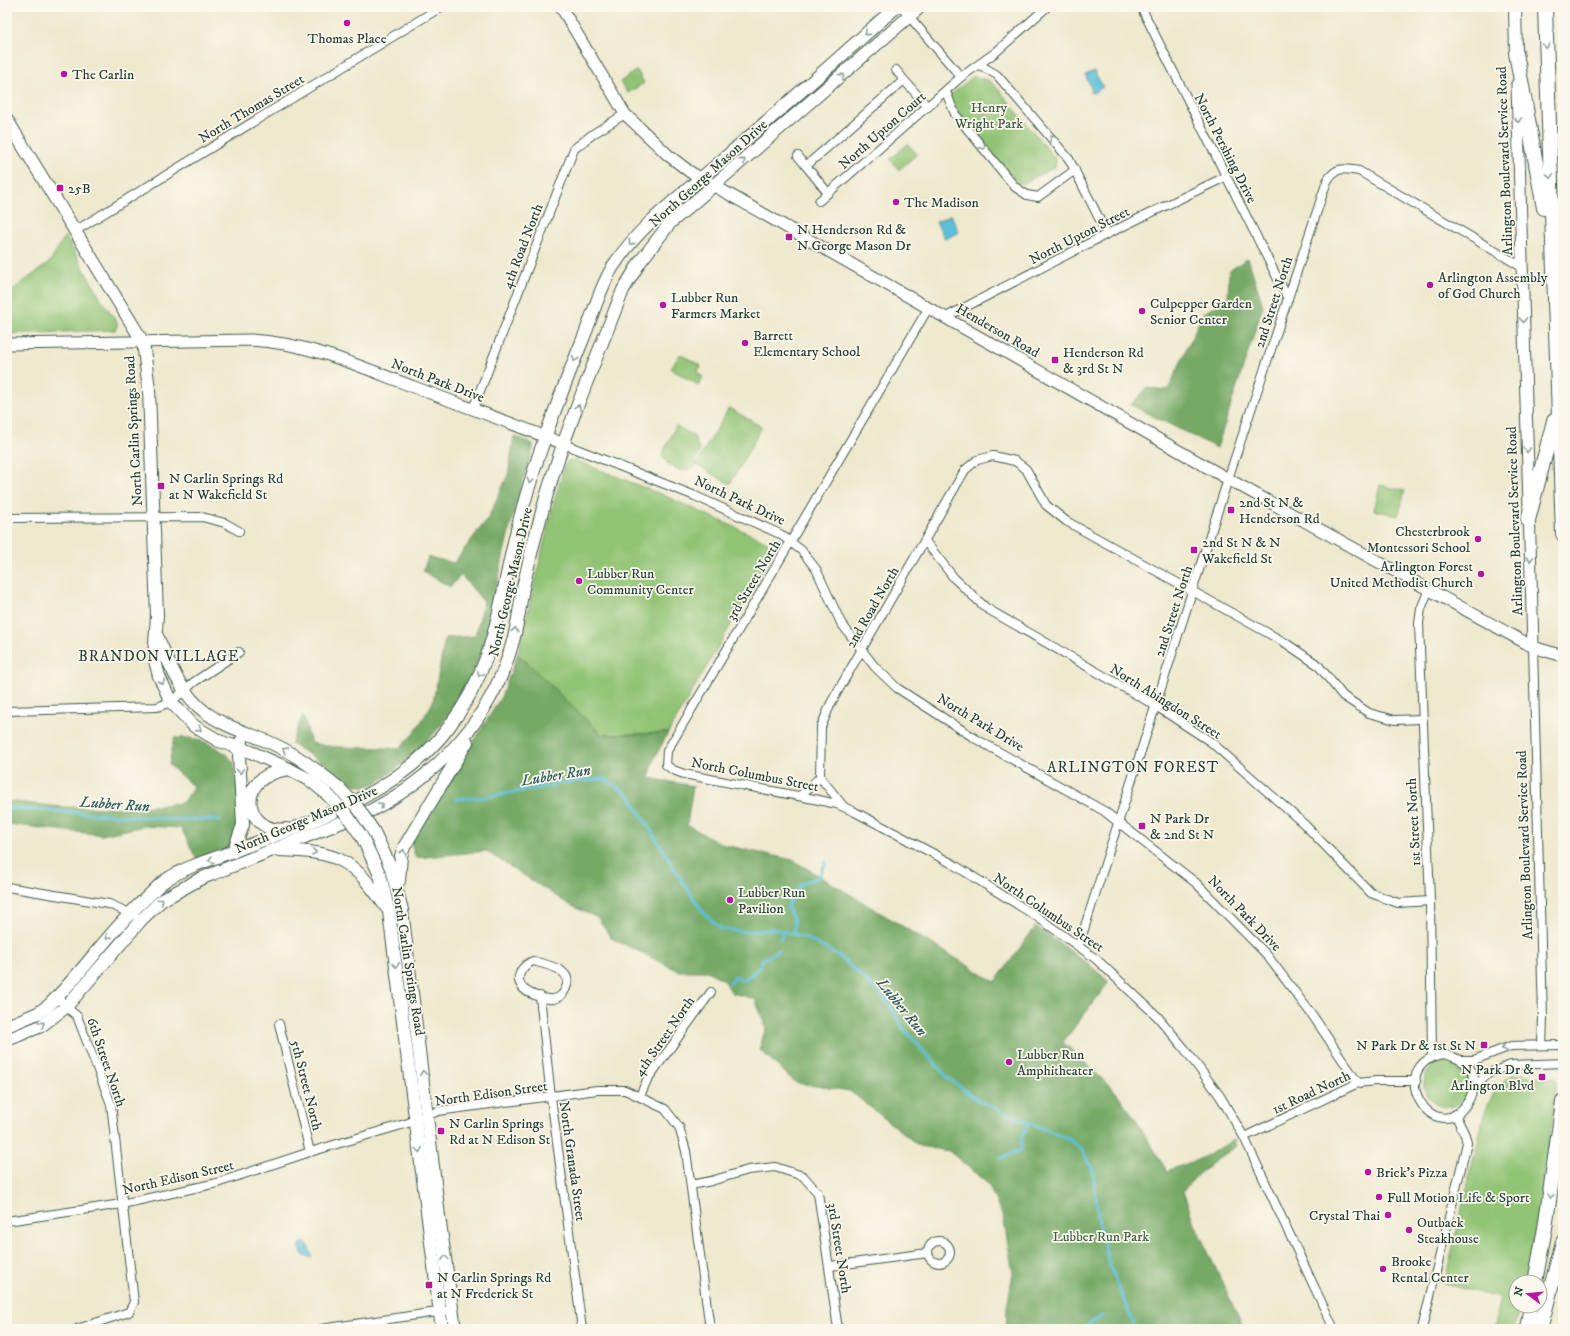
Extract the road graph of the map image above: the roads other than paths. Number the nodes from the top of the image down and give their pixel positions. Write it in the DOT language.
graph roads {
  1 [pos="441,7"];
  2 [pos="561,7"];
  3 [pos="896,7"];
  4 [pos="901,7"];
  5 [pos="920,7"];
  6 [pos="1047,7"];
  7 [pos="1141,7"];
  8 [pos="1514,7"];
  9 [pos="1545,7"];
  10 [pos="910,17"];
  11 [pos="1516,53"];
  12 [pos="980,65"];
  13 [pos="896,70"];
  14 [pos="961,77"];
  15 [pos="904,80"];
  16 [pos="946,92"];
  17 [pos="928,107"];
  18 [pos="625,114"];
  19 [pos="7,120"];
  20 [pos="798,156"];
  21 [pos="806,166"];
  22 [pos="1075,170"];
  23 [pos="1225,177"];
  24 [pos="700,178"];
  25 [pos="714,186"];
  26 [pos="828,193"];
  27 [pos="819,201"];
  28 [pos="75,231"];
  29 [pos="1107,234"];
  30 [pos="1552,255"];
  31 [pos="1522,267"];
  32 [pos="1288,299"];
  33 [pos="929,307"];
  34 [pos="946,317"];
  35 [pos="143,342"];
  36 [pos="7,344"];
  37 [pos="1558,403"];
  38 [pos="473,409"];
  39 [pos="545,436"];
  40 [pos="564,444"];
  41 [pos="1228,479"];
  42 [pos="7,518"];
  43 [pos="153,518"];
  44 [pos="1528,520"];
  45 [pos="240,531"];
  46 [pos="1563,534"];
  47 [pos="925,541"];
  48 [pos="791,542"];
  49 [pos="1429,589"];
  50 [pos="1193,592"];
  51 [pos="157,635"];
  52 [pos="1533,647"];
  53 [pos="862,649"];
  54 [pos="239,652"];
  55 [pos="1563,656"];
  56 [pos="184,690"];
  57 [pos="171,702"];
  58 [pos="1156,706"];
  59 [pos="7,711"];
  60 [pos="479,717"];
  61 [pos="1421,719"];
  62 [pos="244,732"];
  63 [pos="240,748"];
  64 [pos="666,765"];
  65 [pos="289,769"];
  66 [pos="820,777"];
  67 [pos="800,796"];
  68 [pos="844,807"];
  69 [pos="1119,824"];
  70 [pos="297,827"];
  71 [pos="276,850"];
  72 [pos="233,852"];
  73 [pos="7,886"];
  74 [pos="398,891"];
  75 [pos="1430,901"];
  76 [pos="130,912"];
  77 [pos="389,912"];
  78 [pos="141,920"];
  79 [pos="1079,945"];
  80 [pos="711,992"];
  81 [pos="540,996"];
  82 [pos="58,997"];
  83 [pos="66,1007"];
  84 [pos="278,1024"];
  85 [pos="7,1026"];
  86 [pos="7,1040"];
  87 [pos="1542,1045"];
  88 [pos="1563,1045"];
  89 [pos="1432,1056"];
  90 [pos="1462,1060"];
  91 [pos="1563,1063"];
  92 [pos="1416,1081"];
  93 [pos="1358,1083"];
  94 [pos="1475,1086"];
  95 [pos="640,1096"];
  96 [pos="551,1097"];
  97 [pos="1563,1102"];
  98 [pos="1454,1114"];
  99 [pos="428,1116"];
  100 [pos="416,1120"];
  101 [pos="1244,1137"];
  102 [pos="310,1152"];
  103 [pos="691,1185"];
  104 [pos="122,1204"];
  105 [pos="7,1221"];
  106 [pos="1563,1242"];
  107 [pos="928,1253"];
  108 [pos="830,1266"];
  109 [pos="1536,1274"];
  110 [pos="453,1310"];
  111 [pos="440,1312"];
  112 [pos="1530,1314"];
  113 [pos="77,1329"];
  114 [pos="321,1329"];
  115 [pos="442,1329"];
  116 [pos="455,1329"];
  117 [pos="582,1329"];
  118 [pos="710,1329"];
  119 [pos="838,1329"];
  120 [pos="1334,1329"];
  121 [pos="1422,1329"];
  122 [pos="1527,1329"];
  123 [pos="1540,1329"];
  1 -- 28 [label="street, North Thomas Street"];
  2 -- 18 [label="street, Henderson Road"];
  3 -- 24 [label="main road, North George Mason Drive, one-way"];
  4 -- 10 [label="street"];
  5 -- 10 [label="main road, North George Mason Drive"];
  6 -- 12 [label="street"];
  7 -- 23 [label="street, North Pershing Drive"];
  8 -- 11 [label="main road, Arlington Boulevard Service Road"];
  9 -- 30 [label="highway, one-way"];
  10 -- 14 [label="street"];
  25 -- 10 [label="main road, North George Mason Drive, one-way"];
  11 -- 30 [label="highway"];
  11 -- 31 [label="street, Arlington Boulevard Service Road, one-way"];
  12 -- 14 [label="street"];
  22 -- 12 [label="street, one-way"];
  13 -- 15 [label="street"];
  14 -- 16 [label="street, North Upton Court"];
  15 -- 17 [label="street"];
  15 -- 21 [label="street"];
  16 -- 17 [label="street, North Upton Court"];
  16 -- 22 [label="street, one-way"];
  17 -- 26 [label="street, North Upton Court"];
  18 -- 24 [label="street, Henderson Road"];
  18 -- 38 [label="street, 4th Road North"];
  19 -- 28 [label="main road, North Carlin Springs Road"];
  20 -- 21 [label="street"];
  21 -- 26 [label="street"];
  22 -- 29 [label="street"];
  23 -- 29 [label="street, North Upton Street"];
  23 -- 32 [label="street, North Pershing Drive"];
  24 -- 25 [label="street, Henderson Road"];
  24 -- 39 [label="main road, North George Mason Drive, one-way"];
  25 -- 33 [label="street, Henderson Road"];
  40 -- 25 [label="main road, North George Mason Drive, one-way"];
  26 -- 27 [label="street, North Upton Court"];
  28 -- 35 [label="main road, North Carlin Springs Road"];
  29 -- 34 [label="street, North Upton Street"];
  30 -- 37 [label="highway"];
  31 -- 32 [label="street, 2nd Street North"];
  31 -- 44 [label="street, Arlington Boulevard Service Road, one-way"];
  32 -- 41 [label="street, 2nd Street North"];
  33 -- 34 [label="street, Henderson Road"];
  33 -- 48 [label="street, 3rd Street North"];
  34 -- 41 [label="street, Henderson Road"];
  35 -- 36 [label="street, North Park Drive"];
  35 -- 38 [label="street, North Park Drive"];
  35 -- 43 [label="main road, North Carlin Springs Road"];
  37 -- 44 [label="highway"];
  37 -- 46 [label="highway"];
  38 -- 39 [label="street, North Park Drive"];
  39 -- 40 [label="street, North Park Drive"];
  39 -- 70 [label="main road, North George Mason Drive, one-way"];
  40 -- 48 [label="street, North Park Drive"];
  60 -- 40 [label="main road, North George Mason Drive, one-way"];
  41 -- 49 [label="street, Henderson Road"];
  41 -- 50 [label="street, 2nd Street North"];
  42 -- 43 [label="street"];
  43 -- 45 [label="street"];
  43 -- 51 [label="main road, North Carlin Springs Road"];
  44 -- 52 [label="street, Arlington Boulevard Service Road, one-way"];
  47 -- 50 [label="street, 2nd Road North"];
  47 -- 53 [label="street, 2nd Road North"];
  47 -- 58 [label="street, North Abingdon Street"];
  48 -- 53 [label="street, North Park Drive"];
  48 -- 64 [label="street, 3rd Street North"];
  49 -- 52 [label="street, Henderson Road"];
  49 -- 61 [label="street, 1st Street North"];
  50 -- 58 [label="street, 2nd Street North"];
  50 -- 61 [label="street"];
  51 -- 56 [label="main road, North Carlin Springs Road"];
  51 -- 57 [label="main road, North Carlin Springs Road, one-way"];
  52 -- 55 [label="street, Henderson Road"];
  52 -- 87 [label="street, Arlington Boulevard Service Road"];
  53 -- 66 [label="street, 2nd Road North"];
  53 -- 69 [label="street, North Park Drive"];
  54 -- 56 [label="street"];
  56 -- 57 [label="street"];
  56 -- 62 [label="main road, North Carlin Springs Road"];
  57 -- 59 [label="street"];
  57 -- 63 [label="main road, North Carlin Springs Road, one-way"];
  58 -- 69 [label="street, 2nd Street North"];
  58 -- 75 [label="street, North Abingdon Street"];
  71 -- 60 [label="main road, North George Mason Drive, one-way"];
  74 -- 60 [label="main road, one-way"];
  61 -- 75 [label="street, 1st Street North"];
  62 -- 63 [label="main road"];
  74 -- 62 [label="main road, North Carlin Springs Road, one-way, bridge"];
  63 -- 65 [label="main road, North Carlin Springs Road"];
  63 -- 72 [label="main road, one-way"];
  64 -- 67 [label="street, North Columbus Street"];
  65 -- 70 [label="main road"];
  65 -- 77 [label="main road, North Carlin Springs Road, bridge"];
  66 -- 67 [label="street"];
  66 -- 68 [label="street"];
  67 -- 68 [label="street, North Columbus Street"];
  68 -- 79 [label="street, North Columbus Street"];
  69 -- 79 [label="street, 2nd Street North"];
  69 -- 93 [label="street, North Park Drive"];
  70 -- 72 [label="main road, North George Mason Drive"];
  71 -- 77 [label="main road, one-way"];
  78 -- 71 [label="main road, North George Mason Drive, one-way"];
  72 -- 76 [label="main road, North George Mason Drive, one-way"];
  73 -- 76 [label="street"];
  99 -- 74 [label="main road, North Carlin Springs Road, one-way"];
  75 -- 89 [label="street, 1st Street North"];
  76 -- 78 [label="street"];
  76 -- 82 [label="main road, North George Mason Drive, one-way"];
  77 -- 100 [label="main road, North Carlin Springs Road, one-way"];
  78 -- 83 [label="main road, North George Mason Drive"];
  79 -- 101 [label="street, North Columbus Street"];
  80 -- 95 [label="street, 4th Street North"];
  81 -- 81 [label="street"];
  81 -- 96 [label="street, North Granada Street"];
  82 -- 83 [label="street, 6th Street North"];
  82 -- 85 [label="main road, North George Mason Drive"];
  86 -- 83 [label="main road, North George Mason Drive, one-way"];
  83 -- 104 [label="street, 6th Street North"];
  84 -- 102 [label="street, 5th Street North"];
  87 -- 88 [label="street"];
  87 -- 90 [label="street, one-way"];
  89 -- 90 [label="street"];
  89 -- 92 [label="street"];
  90 -- 94 [label="street"];
  91 -- 94 [label="street"];
  92 -- 93 [label="street, 1st Road North"];
  92 -- 98 [label="street"];
  93 -- 101 [label="street, 1st Road North"];
  94 -- 98 [label="street"];
  95 -- 96 [label="street, North Edison Street"];
  95 -- 103 [label="street, North Edison Street"];
  96 -- 99 [label="street, North Edison Street"];
  96 -- 117 [label="street, North Granada Street"];
  97 -- 109 [label="highway, one-way"];
  98 -- 121 [label="street"];
  99 -- 100 [label="street, North Edison Street"];
  110 -- 99 [label="main road, North Carlin Springs Road, one-way"];
  100 -- 102 [label="street, North Edison Street"];
  100 -- 111 [label="main road, North Carlin Springs Road, one-way"];
  101 -- 120 [label="street, North Columbus Street"];
  102 -- 104 [label="street, North Edison Street"];
  103 -- 108 [label="street, 3rd Street North"];
  103 -- 118 [label="street, North Edison Street"];
  104 -- 105 [label="street, North Edison Street"];
  104 -- 113 [label="street, 6th Street North"];
  106 -- 123 [label="highway"];
  107 -- 108 [label="street"];
  108 -- 119 [label="street, 3rd Street North"];
  110 -- 111 [label="street"];
  110 -- 116 [label="main road, North Carlin Springs Road"];
  111 -- 114 [label="street"];
  111 -- 115 [label="main road, North Carlin Springs Road"];
  112 -- 122 [label="highway"];
}
